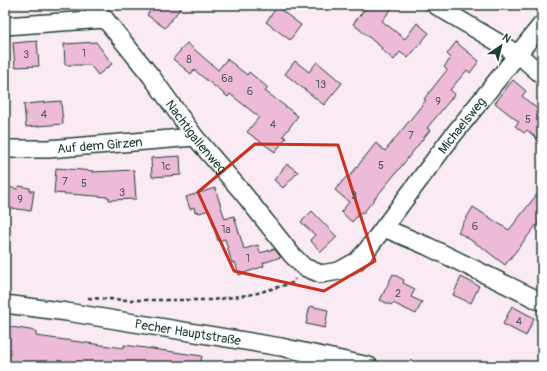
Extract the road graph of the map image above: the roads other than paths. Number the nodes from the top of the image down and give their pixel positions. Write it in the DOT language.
graph roads {
  1 [pos="92,5"];
  2 [pos="435,5"];
  3 [pos="105,19"];
  4 [pos="542,24"];
  5 [pos="5,26"];
  6 [pos="519,55"];
  7 [pos="542,75"];
  8 [pos="195,137"];
  9 [pos="5,149"];
  10 [pos="384,228"];
  11 [pos="304,267"];
  12 [pos="542,302"];
  13 [pos="5,304"];
  14 [pos="369,366"];
  1 -- 3 [label="street, Nachtigallenweg"];
  2 -- 6 [label="street"];
  3 -- 5 [label="street"];
  3 -- 8 [label="street, Nachtigallenweg"];
  4 -- 6 [label="street, Michaelsweg"];
  6 -- 7 [label="street"];
  6 -- 10 [label="street, Michaelsweg"];
  8 -- 9 [label="street, Auf dem Girzen"];
  8 -- 11 [label="street, Nachtigallenweg"];
  10 -- 11 [label="street, Michaelsweg"];
  10 -- 12 [label="street"];
  13 -- 14 [label="street, Pecher Hauptstraße"];
}
